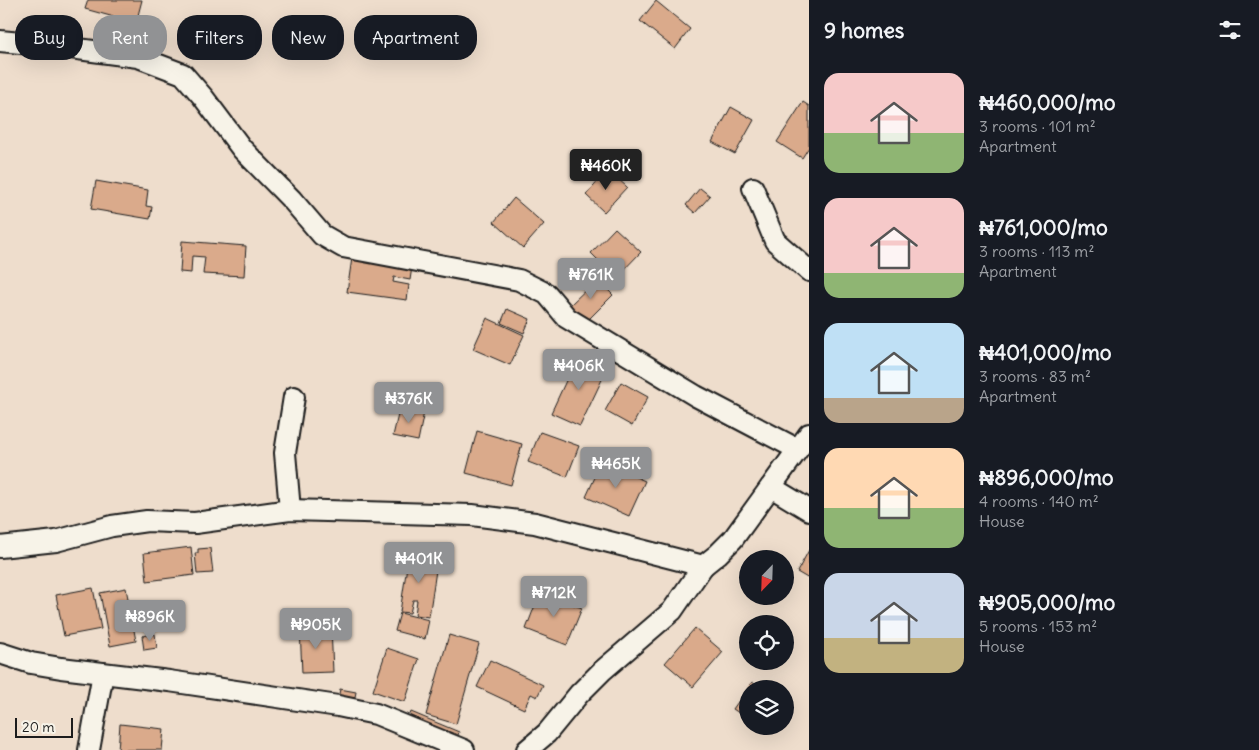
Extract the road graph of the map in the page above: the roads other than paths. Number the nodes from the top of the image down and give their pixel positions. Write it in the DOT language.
graph roads {
  1 [pos="0,41"];
  2 [pos="753,188"];
  3 [pos="809,271"];
  4 [pos="294,397"];
  5 [pos="803,441"];
  6 [pos="770,487"];
  7 [pos="290,510"];
  8 [pos="809,510"];
  9 [pos="0,547"];
  10 [pos="703,566"];
  11 [pos="0,653"];
  12 [pos="103,673"];
  13 [pos="89,750"];
  14 [pos="464,750"];
  15 [pos="527,750"];
  1 -- 5 [label="street"];
  2 -- 3 [label="street"];
  4 -- 7 [label="street"];
  5 -- 6 [label="street"];
  6 -- 8 [label="street"];
  6 -- 10 [label="street"];
  7 -- 9 [label="street"];
  7 -- 10 [label="street"];
  10 -- 15 [label="street"];
  11 -- 12 [label="street"];
  12 -- 13 [label="street"];
  12 -- 14 [label="street"];
}
